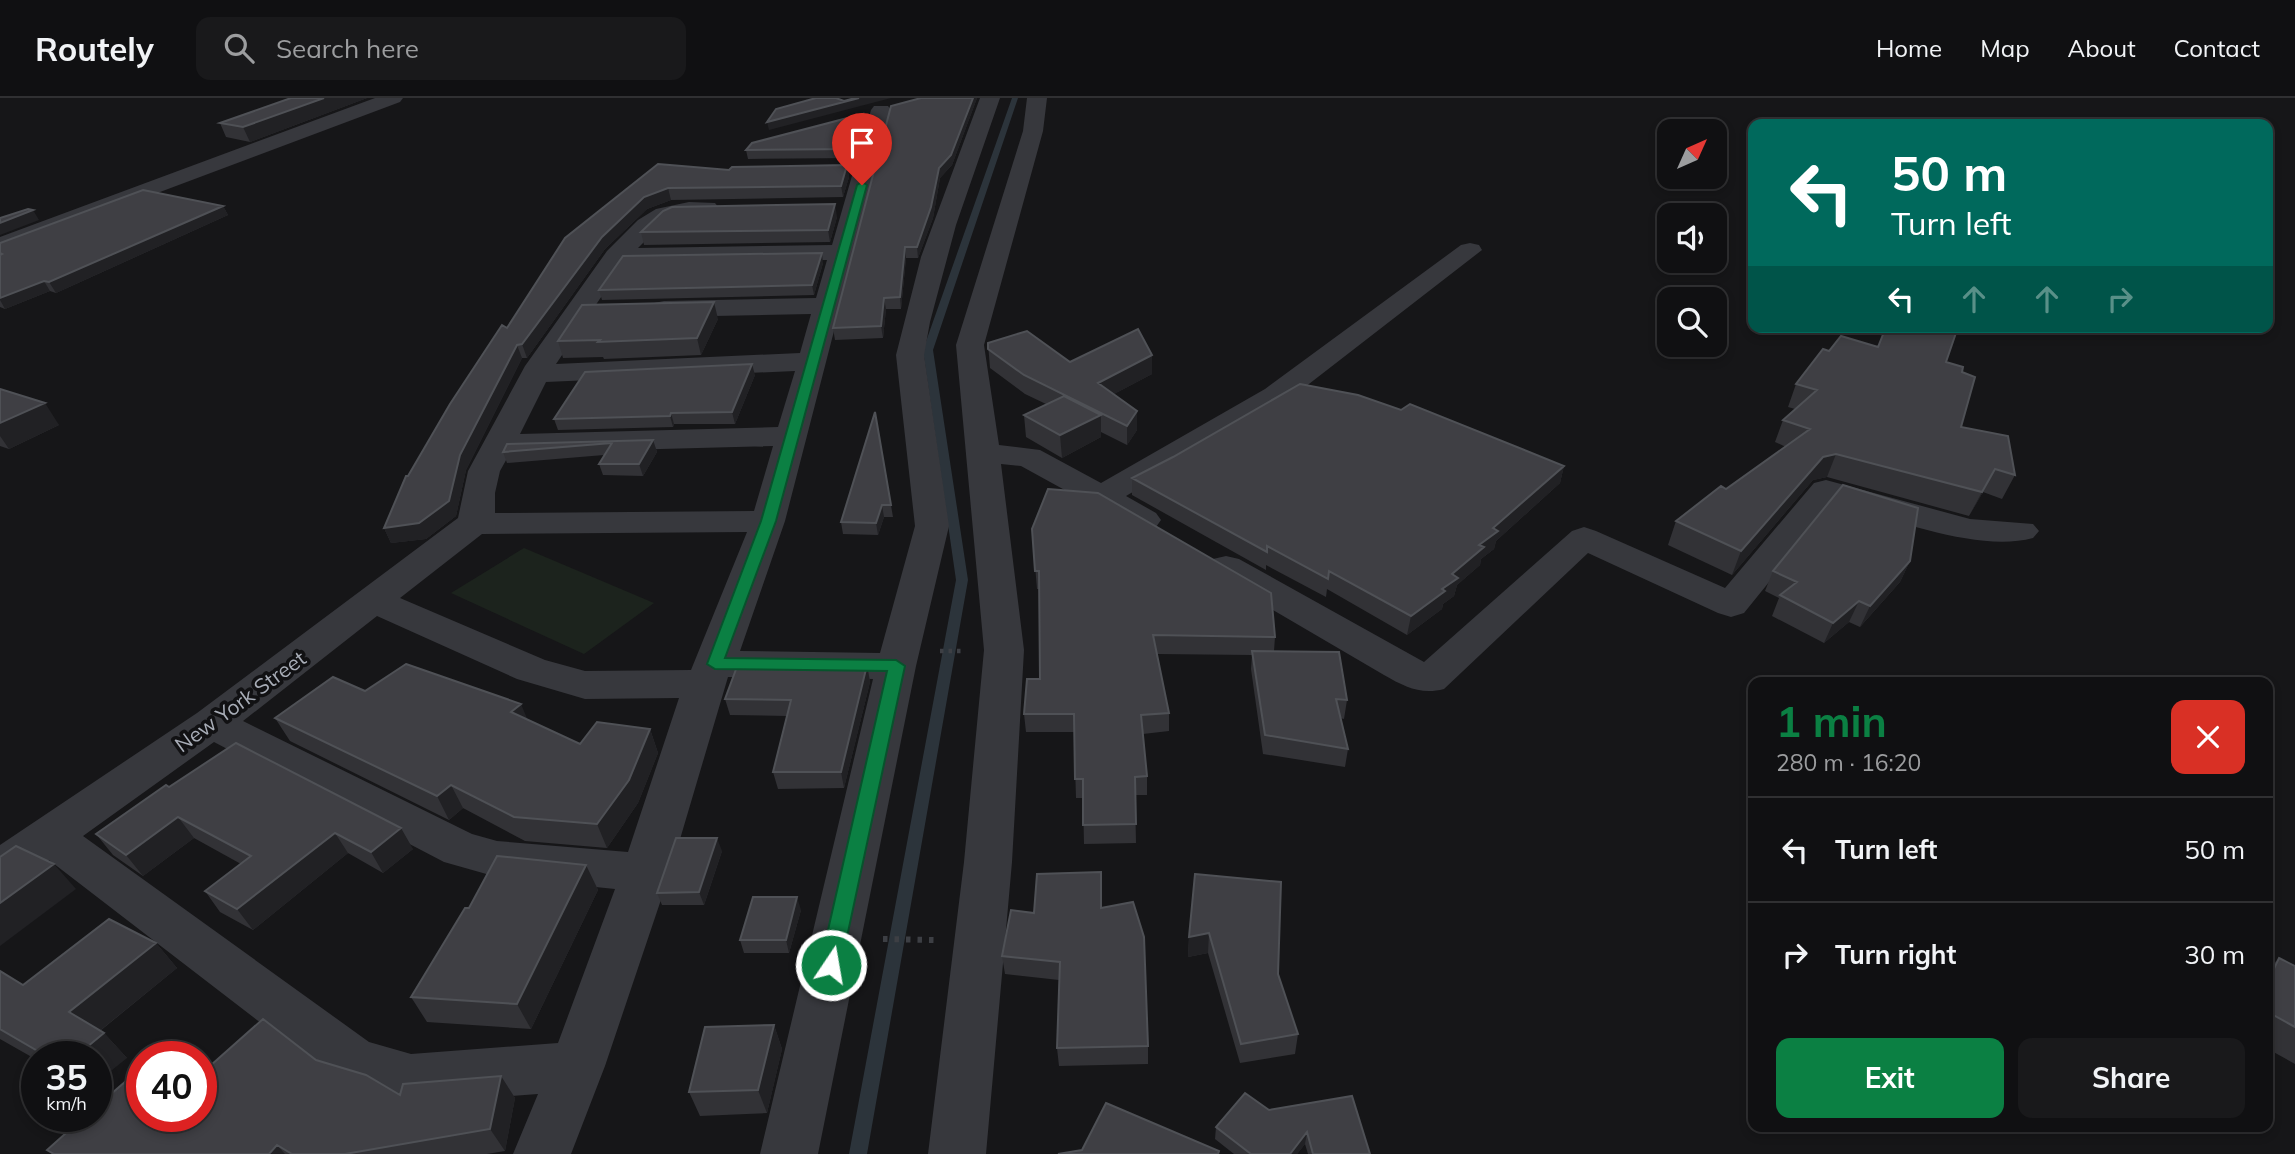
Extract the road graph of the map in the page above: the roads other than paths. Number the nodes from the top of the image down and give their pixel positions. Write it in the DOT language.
graph roads {
  1 [pos="393,98"];
  2 [pos="990,98"];
  3 [pos="1037,98"];
  4 [pos="880,110"];
  5 [pos="731,208"];
  6 [pos="0,245"];
  7 [pos="1470,250"];
  8 [pos="844,251"];
  9 [pos="616,256"];
  10 [pos="829,306"];
  11 [pos="606,310"];
  12 [pos="634,310"];
  13 [pos="578,311"];
  14 [pos="813,361"];
  15 [pos="536,374"];
  16 [pos="792,436"];
  17 [pos="499,444"];
  18 [pos="984,453"];
  19 [pos="1102,496"];
  20 [pos="768,521"];
  21 [pos="473,524"];
  22 [pos="2021,531"];
  23 [pos="375,601"];
  24 [pos="914,658"];
  25 [pos="709,674"];
  26 [pos="212,723"];
  27 [pos="50,836"];
  28 [pos="0,870"];
  29 [pos="646,873"];
  30 [pos="578,1066"];
  31 [pos="542,1154"];
  32 [pos="789,1154"];
  33 [pos="957,1154"];
  1 -- 6 [label="street"];
  2 -- 24 [label="street"];
  3 -- 18 [label="street"];
  4 -- 8 [label="street"];
  5 -- 9 [label="street"];
  7 -- 19 [label="street"];
  8 -- 9 [label="street"];
  8 -- 10 [label="street"];
  9 -- 13 [label="street"];
  10 -- 12 [label="street"];
  10 -- 14 [label="street"];
  11 -- 13 [label="street"];
  13 -- 15 [label="street"];
  14 -- 15 [label="street"];
  14 -- 16 [label="street"];
  15 -- 17 [label="street"];
  16 -- 17 [label="street"];
  16 -- 20 [label="street"];
  17 -- 21 [label="street"];
  18 -- 19 [label="street"];
  18 -- 33 [label="street"];
  19 -- 22 [label="street"];
  20 -- 21 [label="street"];
  20 -- 25 [label="street"];
  21 -- 23 [label="street, New York Street"];
  23 -- 25 [label="street"];
  23 -- 26 [label="street, New York Street"];
  24 -- 25 [label="street"];
  24 -- 32 [label="street"];
  25 -- 29 [label="street"];
  26 -- 27 [label="street, New York Street"];
  26 -- 29 [label="street"];
  27 -- 28 [label="street, New York Street"];
  27 -- 30 [label="street"];
  29 -- 30 [label="street"];
  30 -- 31 [label="street"];
}
